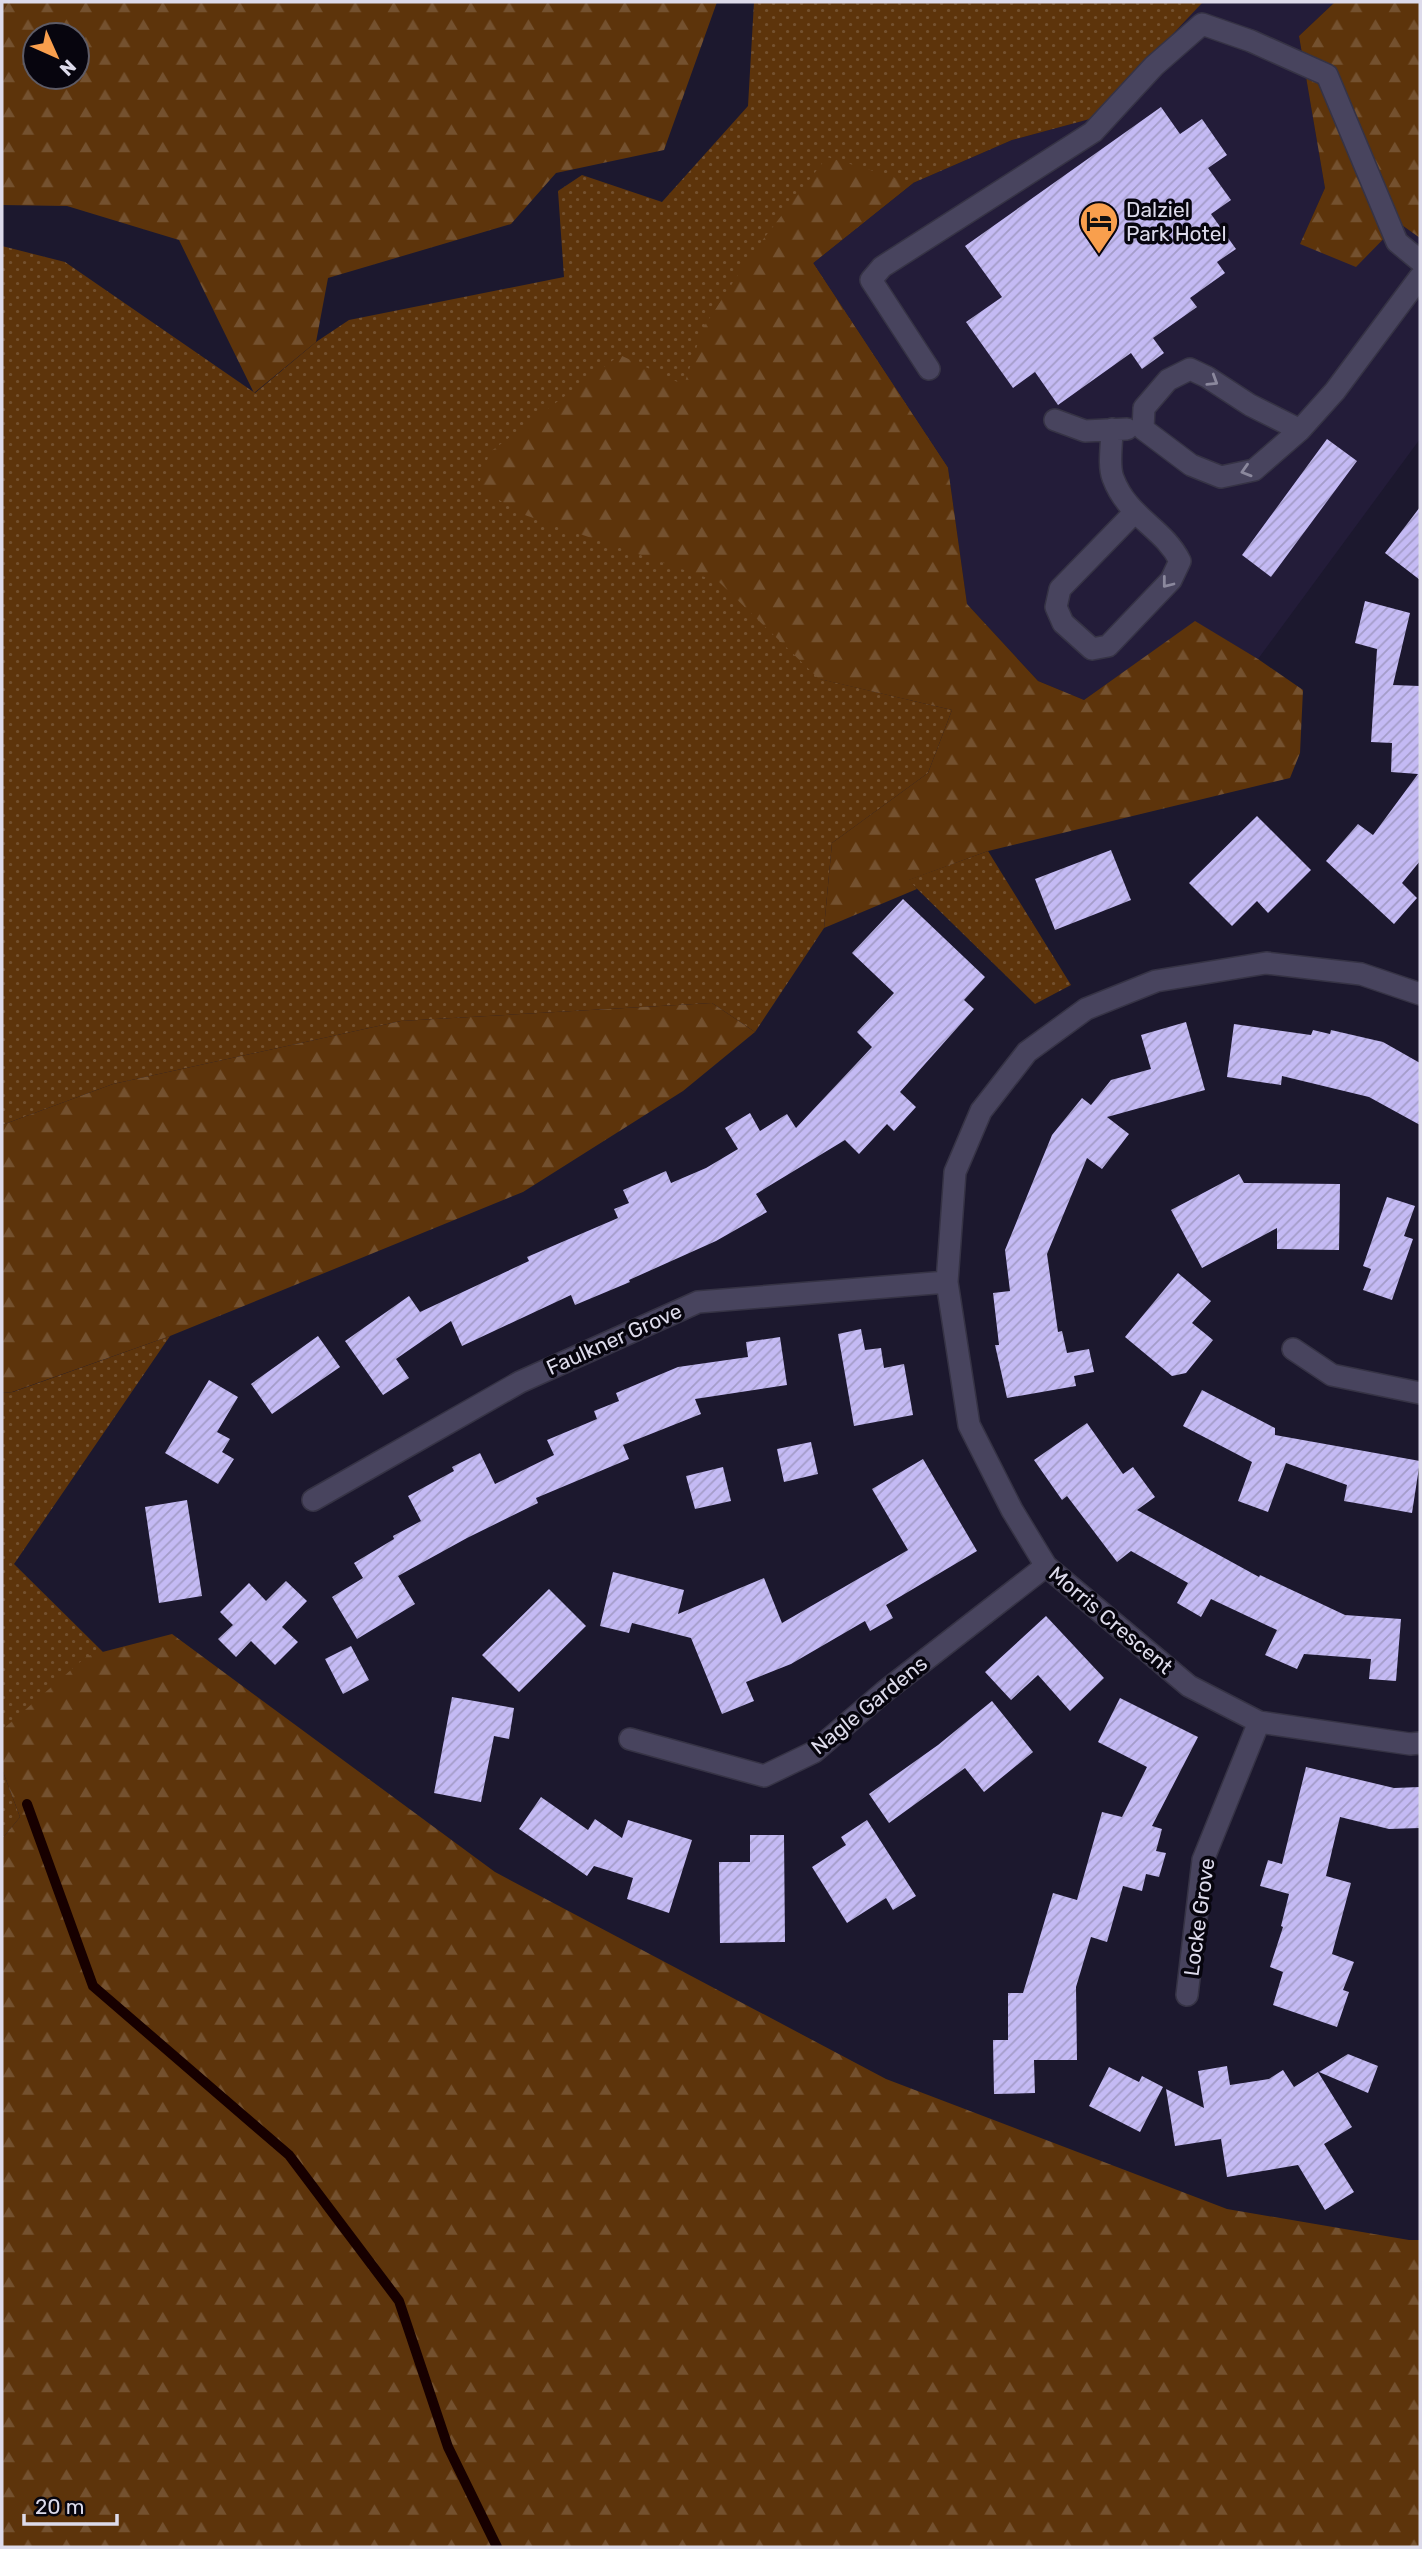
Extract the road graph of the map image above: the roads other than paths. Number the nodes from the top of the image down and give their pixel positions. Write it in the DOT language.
graph roads {
  1 [pos="1420,261"];
  2 [pos="1420,277"];
  3 [pos="929,369"];
  4 [pos="1055,420"];
  5 [pos="1112,429"];
  6 [pos="1143,429"];
  7 [pos="1300,430"];
  8 [pos="1134,513"];
  9 [pos="1420,994"];
  10 [pos="947,1282"];
  11 [pos="1293,1349"];
  12 [pos="1420,1393"];
  13 [pos="313,1500"];
  14 [pos="1046,1566"];
  15 [pos="1259,1723"];
  16 [pos="630,1739"];
  17 [pos="1420,1742"];
  18 [pos="1187,1995"];
  1 -- 3 [label="street"];
  2 -- 7 [label="street"];
  4 -- 5 [label="street"];
  5 -- 6 [label="street"];
  5 -- 8 [label="street"];
  7 -- 6 [label="street, one-way"];
  6 -- 7 [label="street, one-way"];
  8 -- 8 [label="street, one-way"];
  9 -- 10 [label="street, Morris Crescent"];
  10 -- 13 [label="street, Faulkner Grove"];
  10 -- 14 [label="street, Morris Crescent"];
  11 -- 12 [label="street"];
  14 -- 15 [label="street, Morris Crescent"];
  14 -- 16 [label="street, Nagle Gardens"];
  15 -- 17 [label="street, Morris Crescent"];
  15 -- 18 [label="street, Locke Grove"];
}
